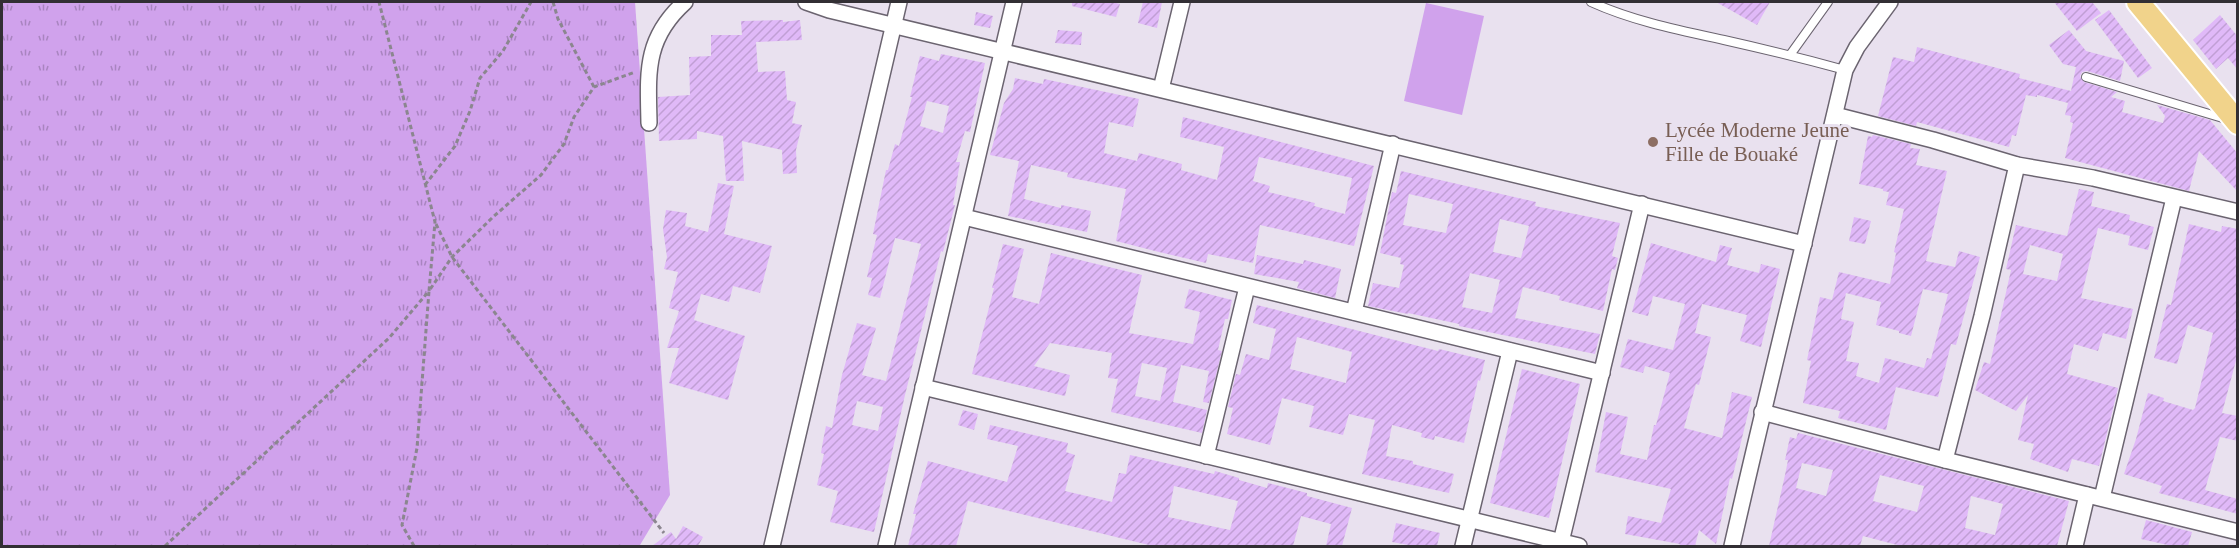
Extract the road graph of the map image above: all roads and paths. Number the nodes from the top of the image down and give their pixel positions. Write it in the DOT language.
graph roads {
  1 [pos="379,2"];
  2 [pos="531,2"];
  3 [pos="553,2"];
  4 [pos="685,2"];
  5 [pos="806,2"];
  6 [pos="899,2"];
  7 [pos="1014,2"];
  8 [pos="1182,2"];
  9 [pos="1591,2"];
  10 [pos="1828,2"];
  11 [pos="1890,2"];
  12 [pos="2138,2"];
  13 [pos="893,24"];
  14 [pos="1003,50"];
  15 [pos="1790,55"];
  16 [pos="648,67"];
  17 [pos="1845,70"];
  18 [pos="2086,76"];
  19 [pos="594,87"];
  20 [pos="1161,89"];
  21 [pos="1834,115"];
  22 [pos="2237,122"];
  23 [pos="649,123"];
  24 [pos="1393,144"];
  25 [pos="2017,165"];
  26 [pos="425,185"];
  27 [pos="2174,198"];
  28 [pos="1642,204"];
  29 [pos="2238,212"];
  30 [pos="964,217"];
  31 [pos="435,222"];
  32 [pos="1804,244"];
  33 [pos="452,257"];
  34 [pos="1247,287"];
  35 [pos="429,291"];
  36 [pos="1354,312"];
  37 [pos="1510,351"];
  38 [pos="1602,373"];
  39 [pos="923,387"];
  40 [pos="1762,412"];
  41 [pos="1206,456"];
  42 [pos="1946,460"];
  43 [pos="2095,496"];
  44 [pos="1470,520"];
  45 [pos="2238,532"];
  46 [pos="664,533"];
  47 [pos="1561,542"];
  48 [pos="165,546"];
  49 [pos="414,546"];
  50 [pos="772,546"];
  51 [pos="886,546"];
  52 [pos="1463,546"];
  53 [pos="1579,546"];
  54 [pos="1732,546"];
  55 [pos="2075,546"];
  1 -- 26 [label="path"];
  2 -- 26 [label="path"];
  3 -- 19 [label="path"];
  4 -- 16 [label="street"];
  5 -- 13 [label="street"];
  6 -- 13 [label="street"];
  7 -- 14 [label="street"];
  8 -- 20 [label="street"];
  9 -- 15 [label="lane"];
  10 -- 15 [label="lane"];
  11 -- 17 [label="street"];
  12 -- 22 [label="main road"];
  13 -- 14 [label="street"];
  13 -- 50 [label="street"];
  14 -- 20 [label="street"];
  14 -- 30 [label="street"];
  15 -- 17 [label="lane"];
  16 -- 19 [label="path"];
  16 -- 23 [label="street"];
  17 -- 21 [label="street"];
  18 -- 22 [label="lane"];
  19 -- 33 [label="path"];
  20 -- 24 [label="street"];
  21 -- 25 [label="street"];
  21 -- 32 [label="street"];
  24 -- 28 [label="street"];
  24 -- 36 [label="street"];
  25 -- 27 [label="street"];
  25 -- 42 [label="street"];
  26 -- 31 [label="path"];
  27 -- 29 [label="street"];
  27 -- 43 [label="street"];
  28 -- 32 [label="street"];
  28 -- 38 [label="street"];
  30 -- 34 [label="street"];
  30 -- 39 [label="street"];
  31 -- 33 [label="path"];
  31 -- 35 [label="path"];
  32 -- 40 [label="street"];
  33 -- 35 [label="path"];
  33 -- 46 [label="path"];
  34 -- 36 [label="street"];
  34 -- 41 [label="street"];
  35 -- 48 [label="path"];
  35 -- 49 [label="path"];
  36 -- 37 [label="street"];
  37 -- 38 [label="street"];
  37 -- 44 [label="street"];
  38 -- 47 [label="street"];
  39 -- 41 [label="street"];
  39 -- 51 [label="street"];
  40 -- 42 [label="street"];
  40 -- 54 [label="street"];
  41 -- 44 [label="street"];
  42 -- 43 [label="street"];
  43 -- 45 [label="street"];
  43 -- 55 [label="street"];
  44 -- 47 [label="street"];
  44 -- 52 [label="street"];
  47 -- 53 [label="street"];
}
